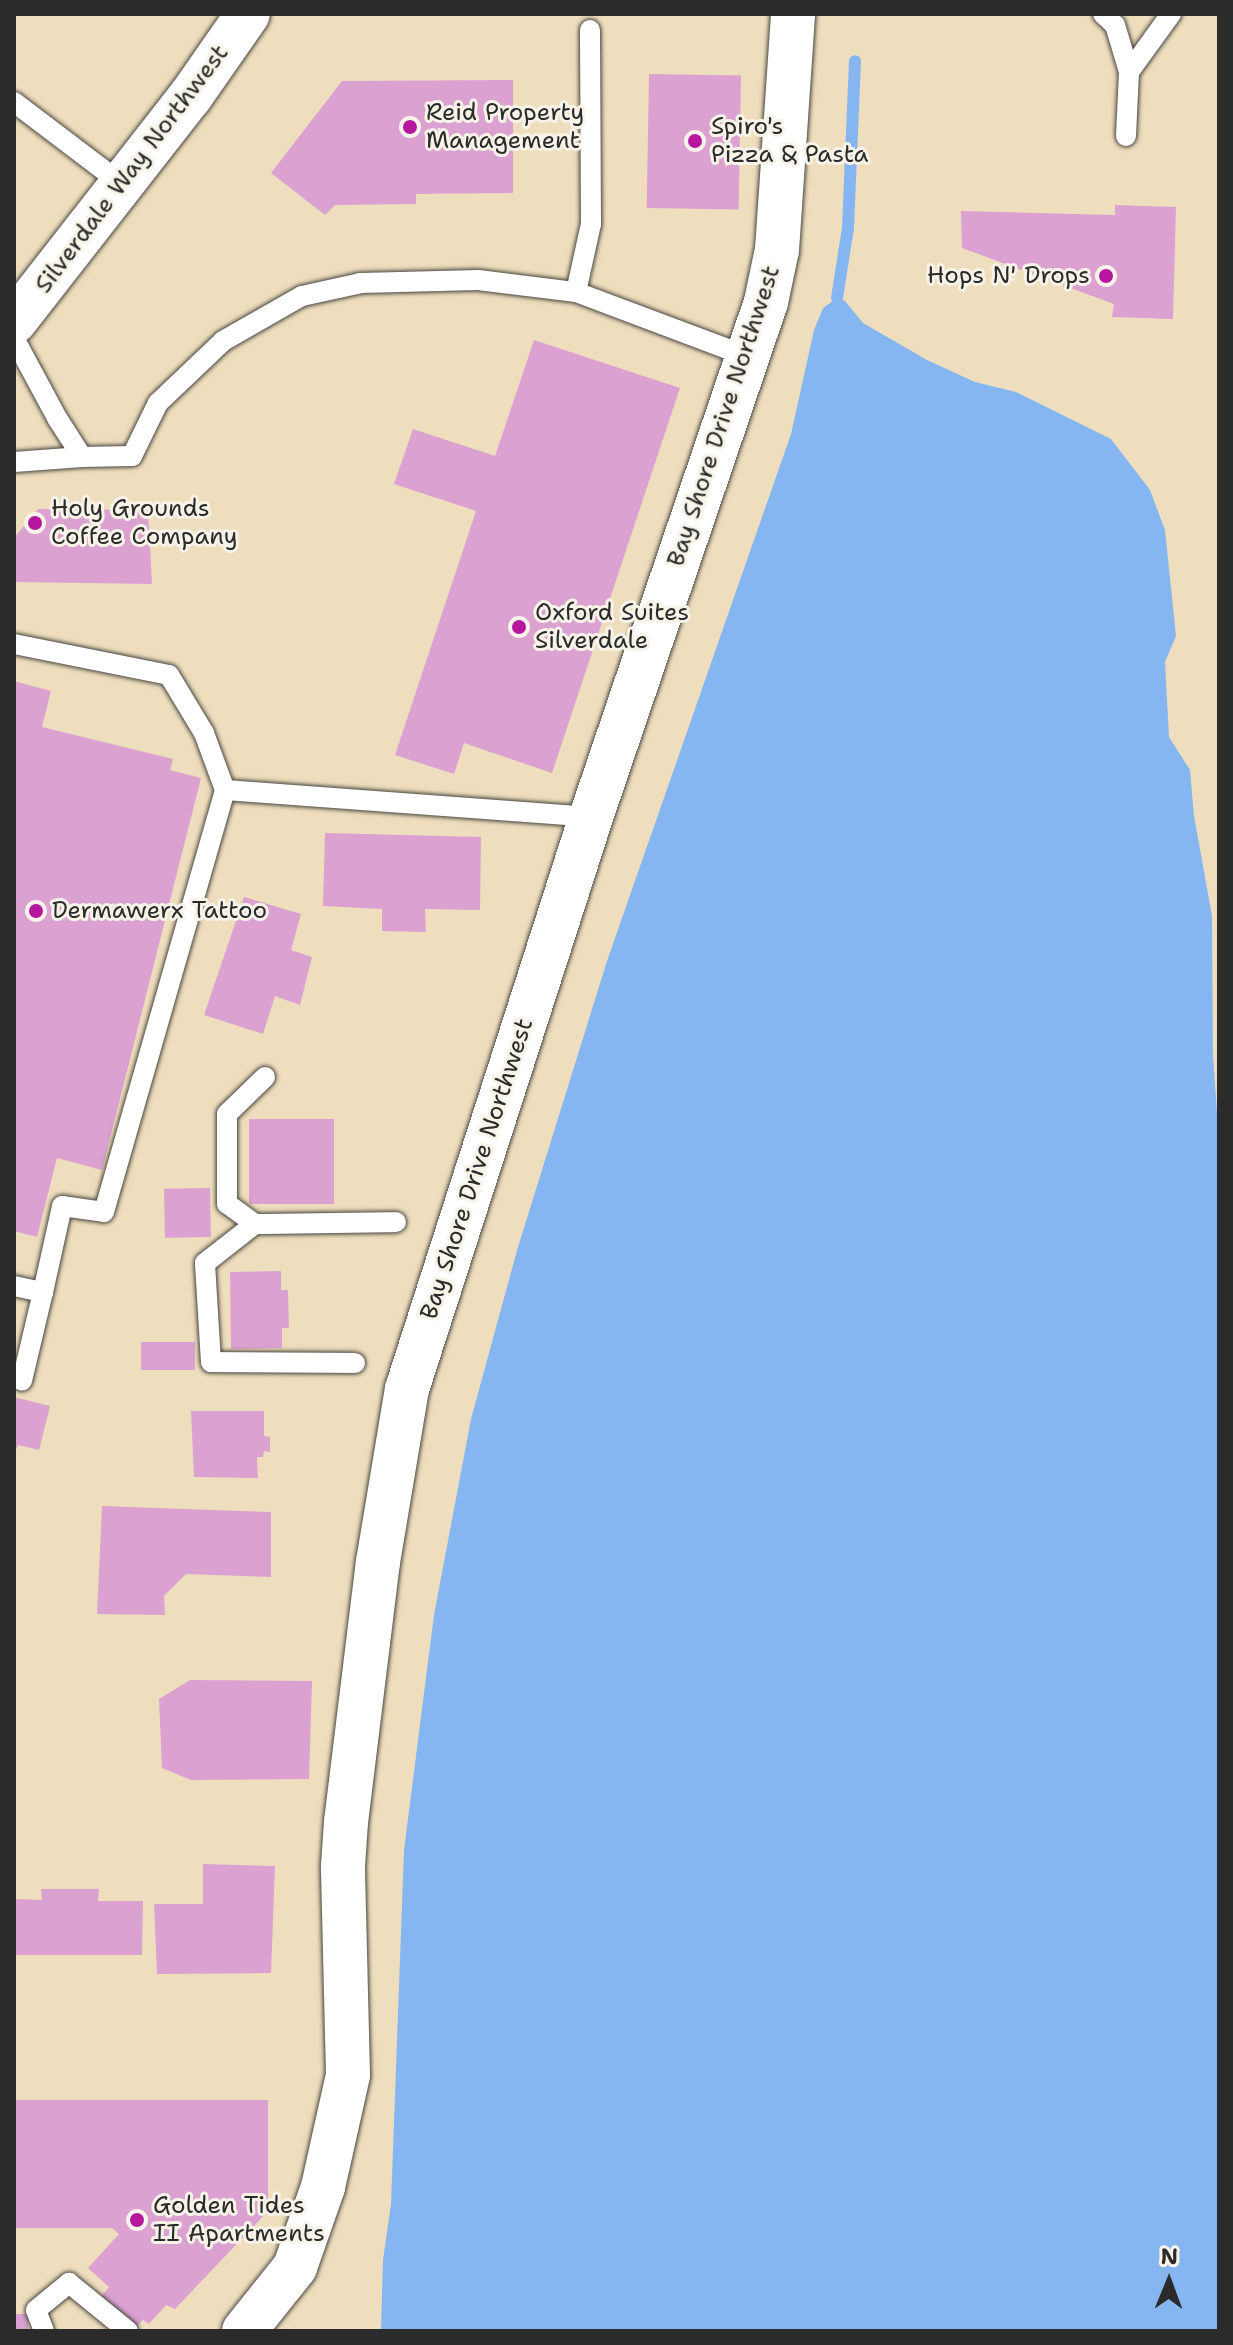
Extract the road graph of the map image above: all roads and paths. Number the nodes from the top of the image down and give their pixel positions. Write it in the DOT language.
graph roads {
  1 [pos="248,14"];
  2 [pos="793,14"];
  3 [pos="1103,14"];
  4 [pos="1171,14"];
  5 [pos="590,30"];
  6 [pos="1129,72"];
  7 [pos="15,103"];
  8 [pos="1126,136"];
  9 [pos="122,184"];
  10 [pos="576,292"];
  11 [pos="14,322"];
  12 [pos="14,338"];
  13 [pos="749,357"];
  14 [pos="82,457"];
  15 [pos="14,462"];
  16 [pos="14,644"];
  17 [pos="225,790"];
  18 [pos="591,817"];
  19 [pos="265,1077"];
  20 [pos="396,1222"];
  21 [pos="255,1224"];
  22 [pos="14,1286"];
  23 [pos="43,1292"];
  24 [pos="355,1363"];
  25 [pos="22,1381"];
  26 [pos="44,2331"];
  27 [pos="128,2331"];
  28 [pos="244,2331"];
  1 -- 9 [label="street, Silverdale Way Northwest"];
  2 -- 13 [label="street, Bay Shore Drive Northwest"];
  3 -- 6 [label="lane"];
  4 -- 6 [label="lane"];
  5 -- 10 [label="lane"];
  6 -- 8 [label="lane"];
  7 -- 9 [label="lane"];
  9 -- 11 [label="street, Silverdale Way Northwest"];
  10 -- 13 [label="lane"];
  10 -- 14 [label="lane"];
  12 -- 14 [label="lane"];
  13 -- 18 [label="street, Bay Shore Drive Northwest"];
  14 -- 15 [label="lane"];
  16 -- 17 [label="lane"];
  17 -- 18 [label="lane"];
  17 -- 23 [label="lane"];
  18 -- 28 [label="street, Bay Shore Drive Northwest"];
  19 -- 21 [label="lane"];
  20 -- 21 [label="lane"];
  21 -- 24 [label="lane"];
  22 -- 23 [label="lane"];
  23 -- 25 [label="lane"];
  26 -- 27 [label="lane"];
}
